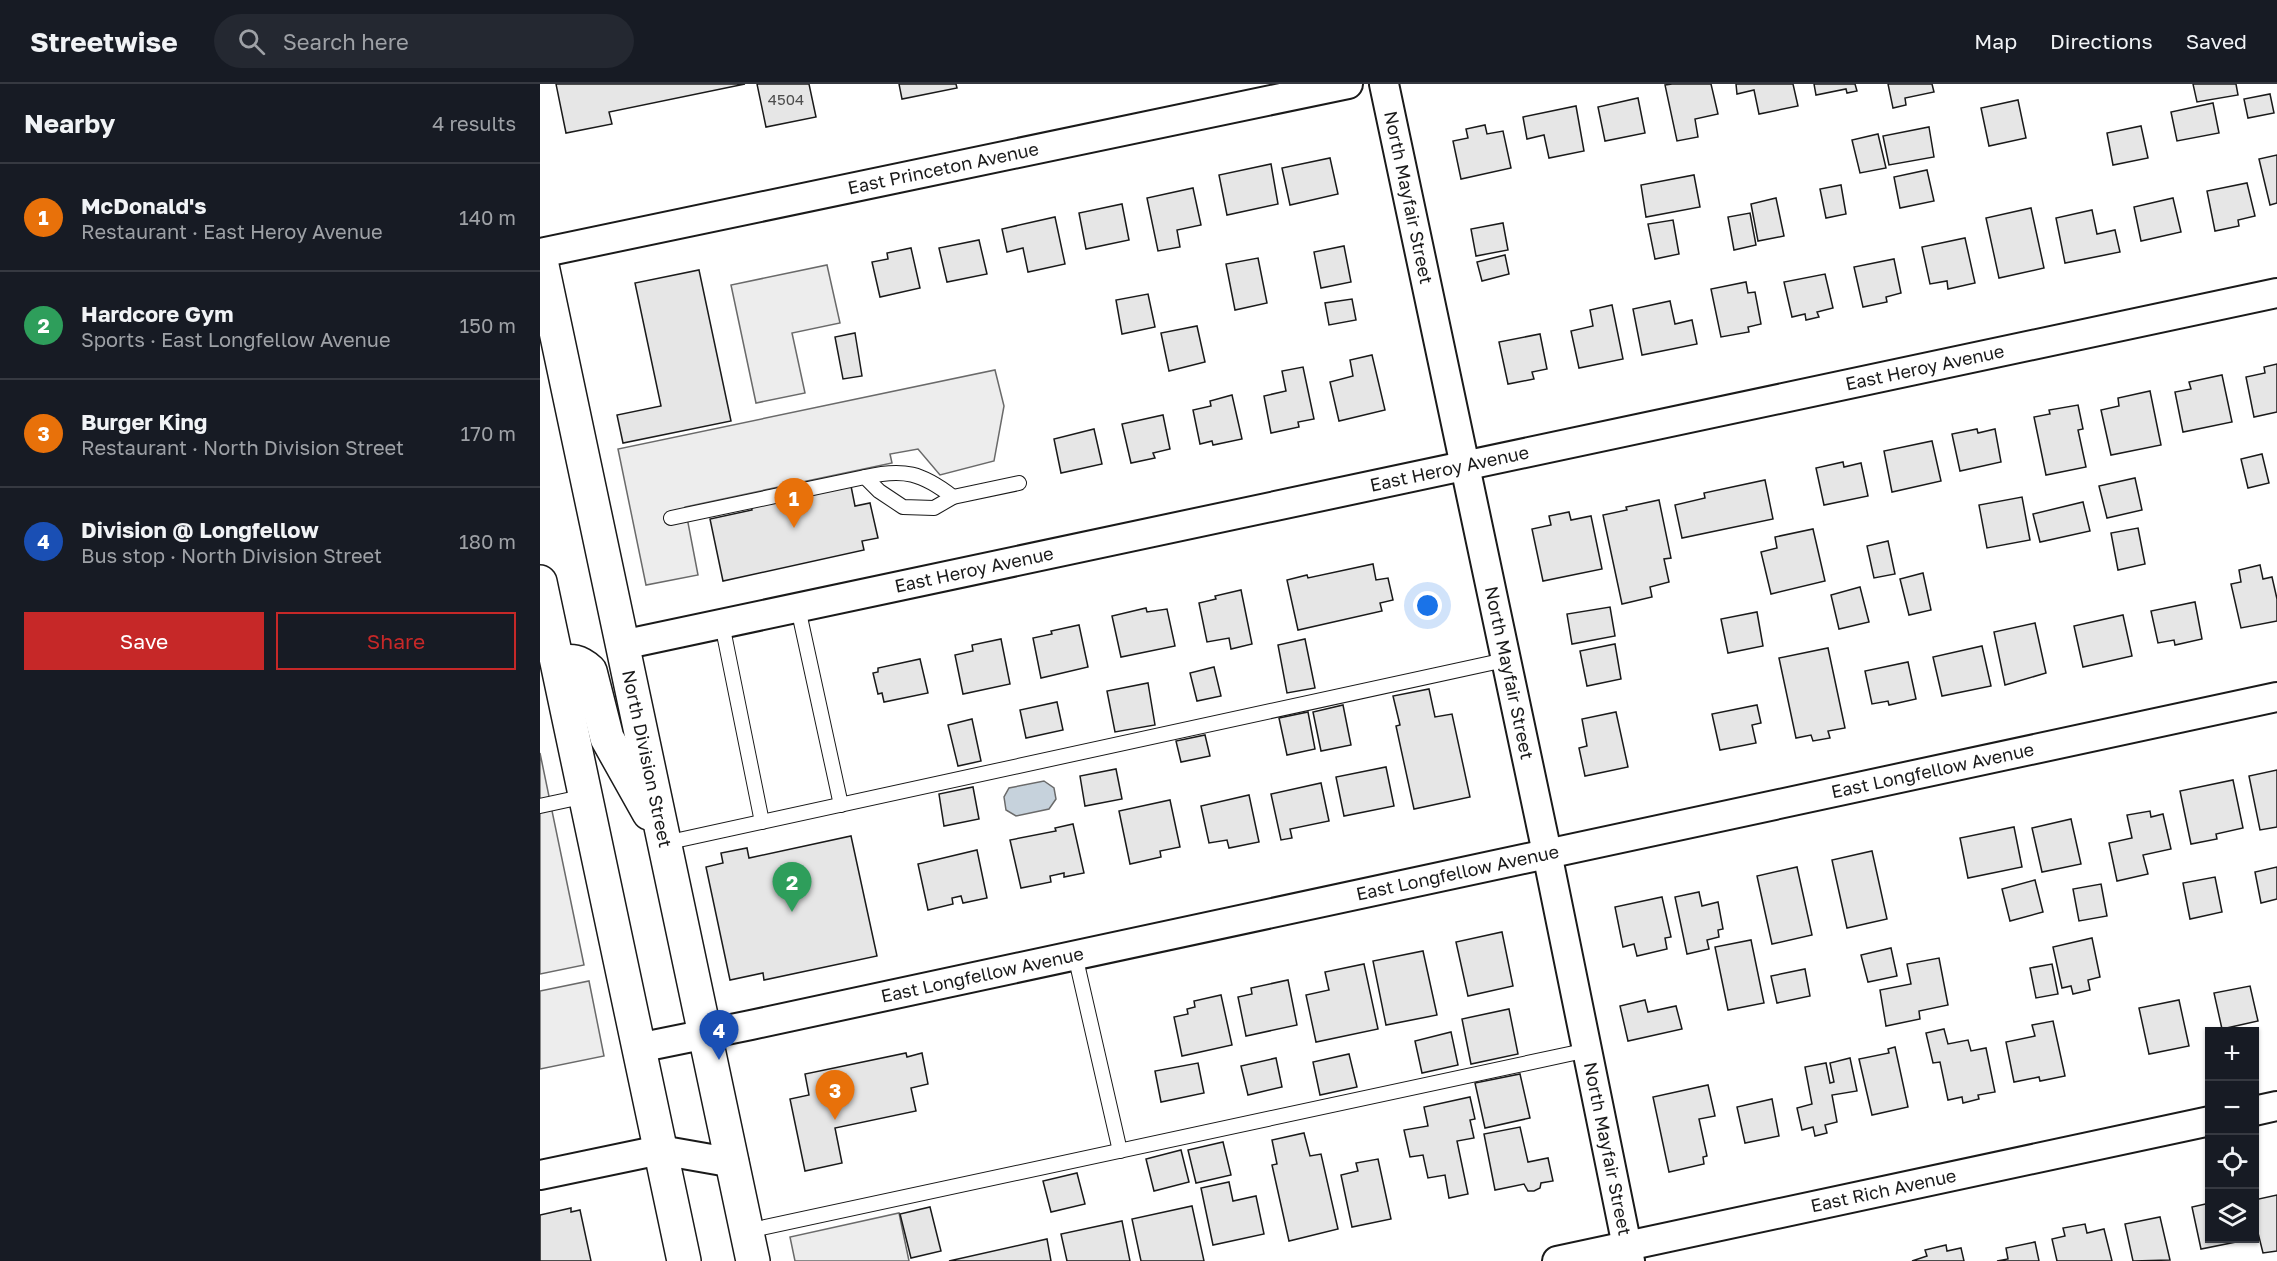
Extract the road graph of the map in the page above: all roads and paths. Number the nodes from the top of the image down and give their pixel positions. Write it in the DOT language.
graph roads {
  1 [pos="1348,84"];
  2 [pos="1384,84"];
  3 [pos="540,255"];
  4 [pos="2277,292"];
  5 [pos="1465,465"];
  6 [pos="865,477"];
  7 [pos="1019,483"];
  8 [pos="953,497"];
  9 [pos="671,518"];
  10 [pos="540,582"];
  11 [pos="798,608"];
  12 [pos="722,624"];
  13 [pos="622,645"];
  14 [pos="1505,660"];
  15 [pos="549,665"];
  16 [pos="2277,697"];
  17 [pos="586,796"];
  18 [pos="841,805"];
  19 [pos="540,806"];
  20 [pos="762,822"];
  21 [pos="666,843"];
  22 [pos="1547,853"];
  23 [pos="1075,955"];
  24 [pos="706,1035"];
  25 [pos="638,1048"];
  26 [pos="1588,1050"];
  27 [pos="2277,1106"];
  28 [pos="2259,1110"];
  29 [pos="2205,1122"];
  30 [pos="660,1150"];
  31 [pos="1120,1151"];
  32 [pos="734,1163"];
  33 [pos="540,1175"];
  34 [pos="750,1246"];
  35 [pos="1629,1253"];
  36 [pos="684,1261"];
  37 [pos="1557,1261"];
  1 -- 3 [label="street, East Princeton Avenue"];
  2 -- 5 [label="street, North Mayfair Street"];
  3 -- 13 [label="main road, North Division Street"];
  4 -- 5 [label="street, East Heroy Avenue"];
  5 -- 11 [label="street, East Heroy Avenue"];
  5 -- 14 [label="street, North Mayfair Street"];
  6 -- 8 [label="lane"];
  6 -- 8 [label="lane"];
  6 -- 9 [label="lane"];
  7 -- 8 [label="lane"];
  10 -- 15 [label="main road"];
  11 -- 12 [label="street, East Heroy Avenue"];
  11 -- 18 [label="lane"];
  12 -- 13 [label="street, East Heroy Avenue"];
  12 -- 20 [label="lane"];
  13 -- 21 [label="main road, North Division Street"];
  14 -- 18 [label="lane"];
  14 -- 22 [label="street, North Mayfair Street"];
  15 -- 17 [label="main road"];
  15 -- 21 [label="main road"];
  16 -- 22 [label="street, East Longfellow Avenue"];
  17 -- 19 [label="lane"];
  17 -- 25 [label="main road"];
  18 -- 20 [label="lane"];
  20 -- 21 [label="lane"];
  21 -- 24 [label="main road, North Division Street"];
  22 -- 23 [label="street, East Longfellow Avenue"];
  22 -- 26 [label="street, North Mayfair Street"];
  23 -- 24 [label="street, East Longfellow Avenue"];
  23 -- 31 [label="lane"];
  24 -- 25 [label="street, East Longfellow Avenue"];
  24 -- 32 [label="main road, North Division Street"];
  25 -- 30 [label="main road"];
  26 -- 31 [label="lane"];
  26 -- 35 [label="street, North Mayfair Street"];
  27 -- 28 [label="street"];
  29 -- 35 [label="street, East Rich Avenue"];
  30 -- 32 [label="street"];
  30 -- 33 [label="street"];
  30 -- 36 [label="main road"];
  31 -- 34 [label="lane"];
  32 -- 34 [label="main road, North Division Street"];
  35 -- 37 [label="street, East Rich Avenue"];
}
